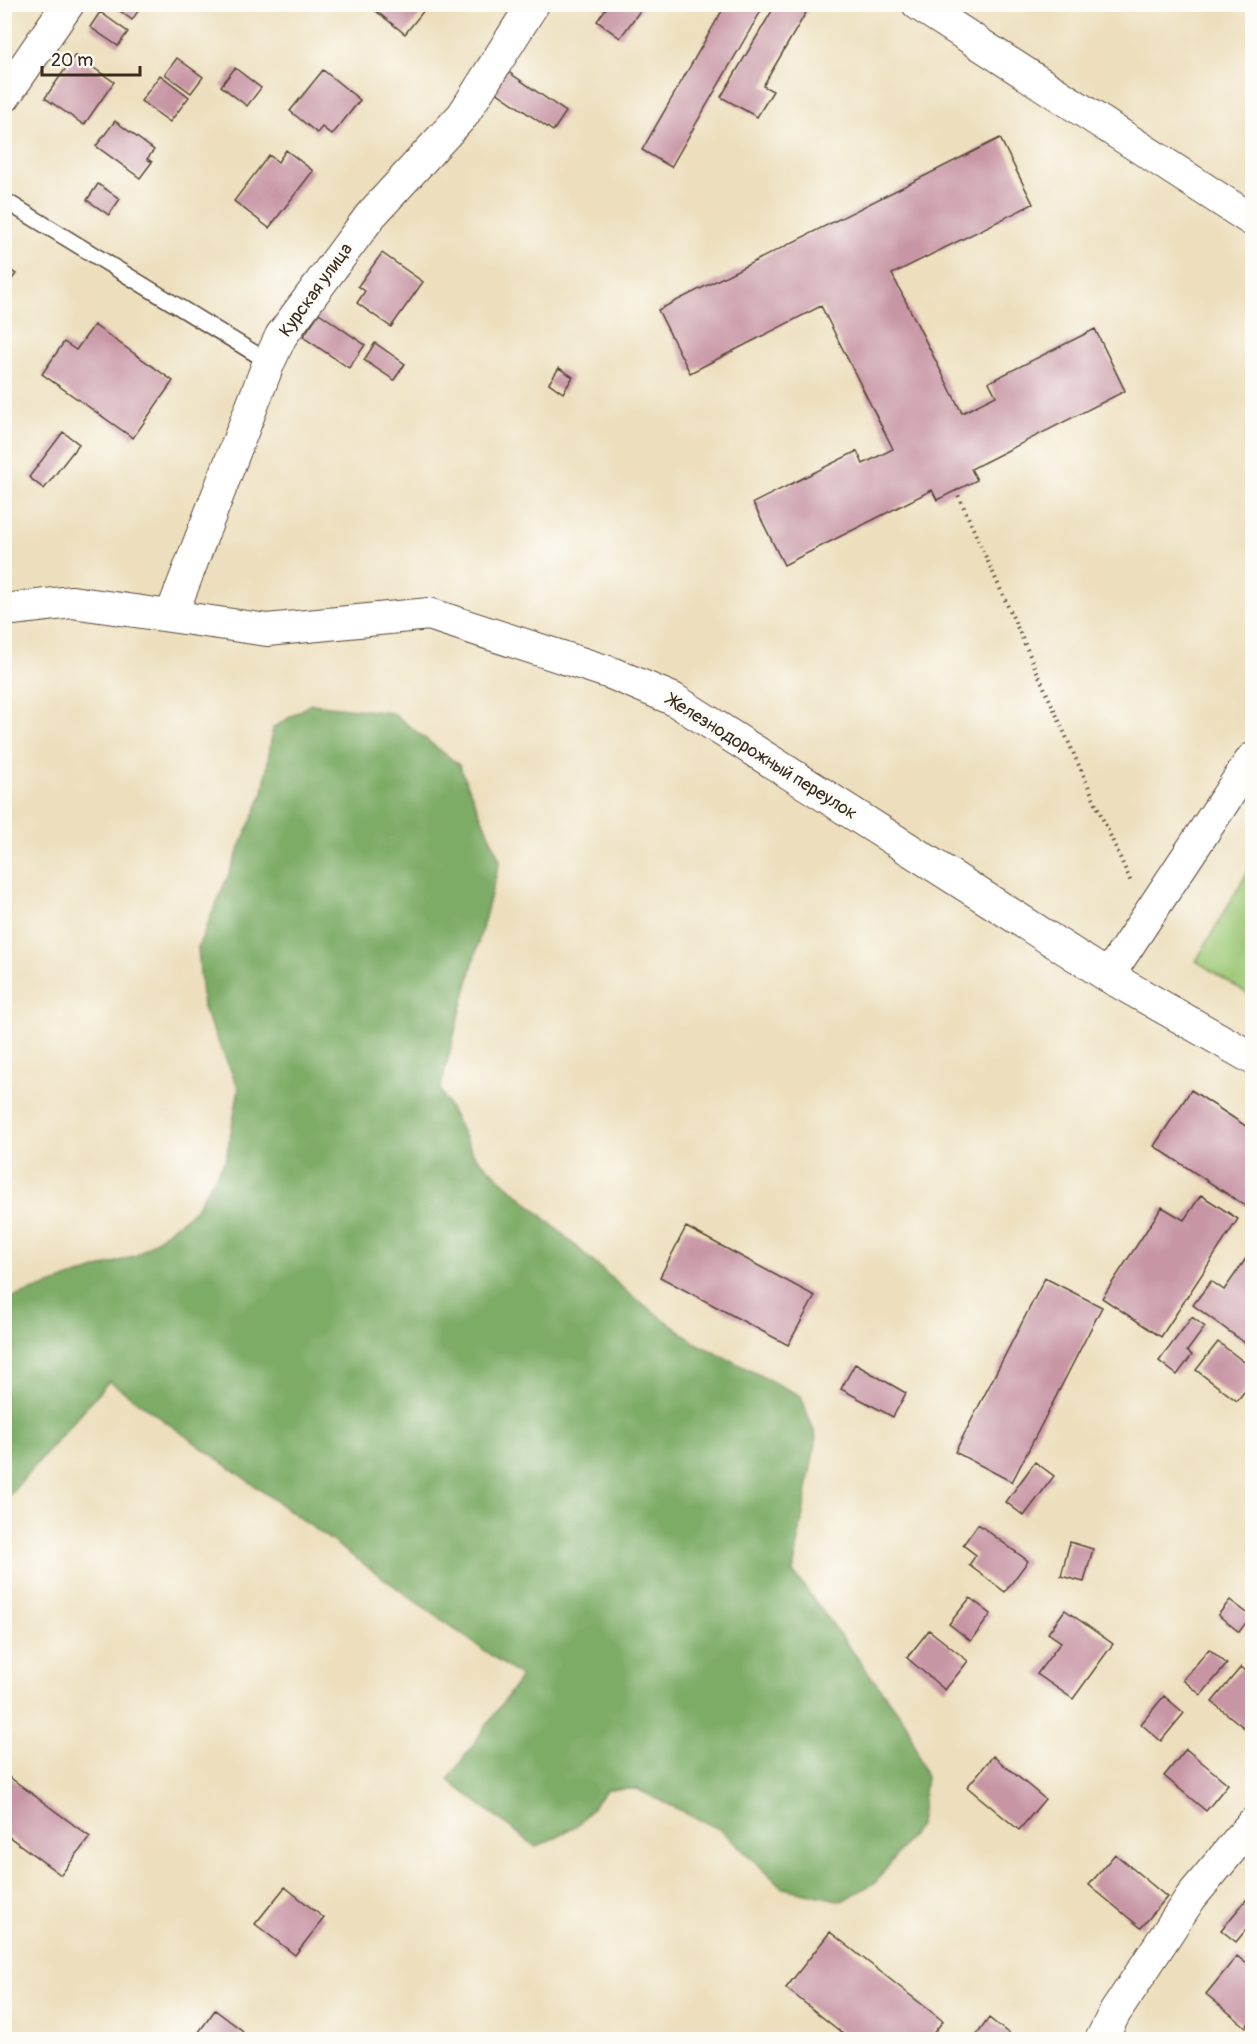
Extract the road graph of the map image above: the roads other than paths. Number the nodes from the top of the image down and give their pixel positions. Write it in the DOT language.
graph roads {
  1 [pos="68,4"];
  2 [pos="533,4"];
  3 [pos="918,4"];
  4 [pos="4,97"];
  5 [pos="4,200"];
  6 [pos="1252,220"];
  7 [pos="269,362"];
  8 [pos="4,610"];
  9 [pos="171,616"];
  10 [pos="1252,759"];
  11 [pos="1108,976"];
  12 [pos="1252,1058"];
  13 [pos="1252,1824"];
  14 [pos="1101,2040"];
  1 -- 4 [label="street"];
  2 -- 7 [label="street, Курская улица"];
  3 -- 6 [label="street"];
  5 -- 7 [label="lane"];
  7 -- 9 [label="street, Курская улица"];
  8 -- 9 [label="street, Железнодорожный переулок"];
  9 -- 11 [label="street, Железнодорожный переулок"];
  10 -- 11 [label="street"];
  11 -- 12 [label="street, Железнодорожный переулок"];
  13 -- 14 [label="street"];
}
